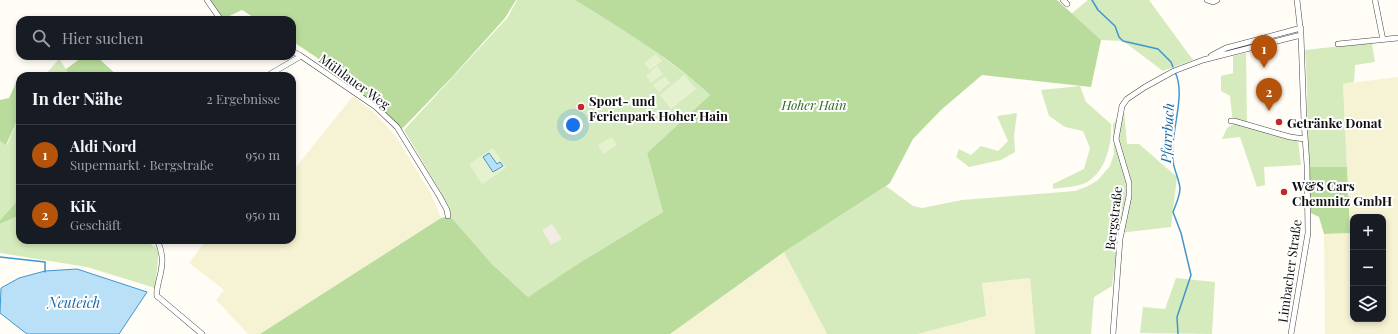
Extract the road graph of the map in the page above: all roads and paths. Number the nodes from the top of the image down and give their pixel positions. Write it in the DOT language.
graph roads {
  1 [pos="207,0"];
  2 [pos="1207,0"];
  3 [pos="1217,0"];
  4 [pos="1297,0"];
  5 [pos="1375,0"];
  6 [pos="218,16"];
  7 [pos="1301,28"];
  8 [pos="1302,35"];
  9 [pos="1398,38"];
  10 [pos="1383,40"];
  11 [pos="1338,44"];
  12 [pos="296,54"];
  13 [pos="301,56"];
  14 [pos="296,59"];
  15 [pos="294,60"];
  16 [pos="1203,60"];
  17 [pos="274,72"];
  18 [pos="1231,121"];
  19 [pos="1305,139"];
  20 [pos="448,216"];
  21 [pos="158,244"];
  22 [pos="202,334"];
  23 [pos="1113,334"];
  24 [pos="1291,334"];
  1 -- 6 [label="street"];
  2 -- 3 [label="street"];
  4 -- 7 [label="street, Limbacher Straße"];
  5 -- 10 [label="street"];
  7 -- 8 [label="street, Limbacher Straße"];
  7 -- 16 [label="street, Bergstraße"];
  8 -- 16 [label="street, Bergstraße"];
  8 -- 19 [label="street, Limbacher Straße"];
  9 -- 10 [label="street"];
  10 -- 11 [label="street"];
  12 -- 13 [label="street, Mühlauer Weg"];
  13 -- 14 [label="street"];
  13 -- 20 [label="street, Mühlauer Weg"];
  15 -- 17 [label="street"];
  16 -- 23 [label="street, Bergstraße"];
  18 -- 19 [label="street"];
  19 -- 24 [label="street, Limbacher Straße"];
  21 -- 22 [label="street"];
}
